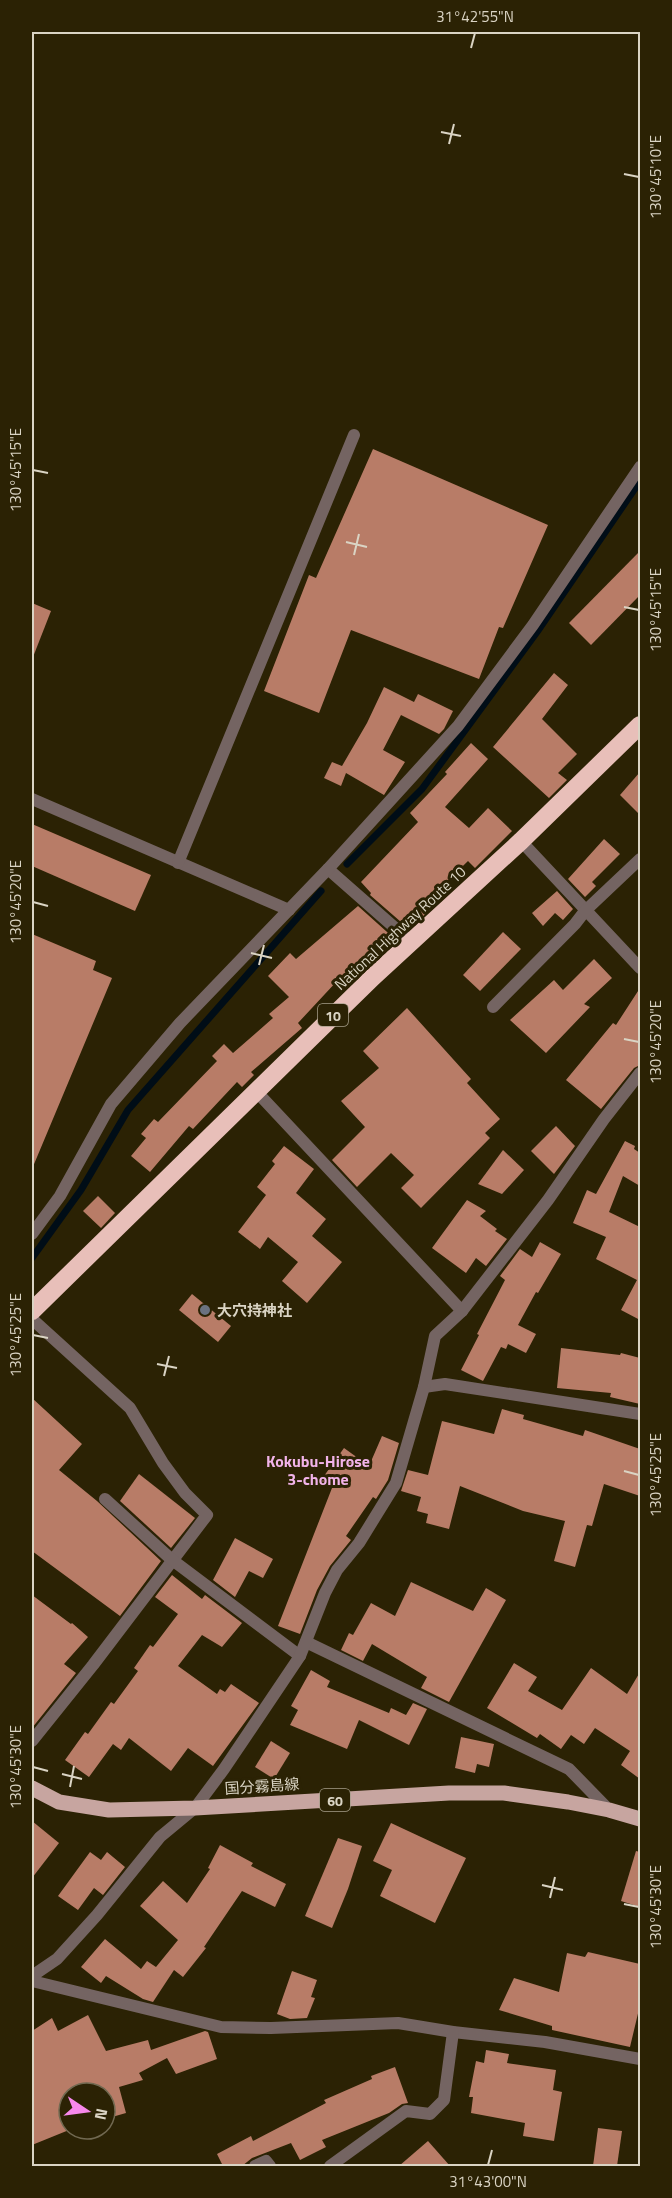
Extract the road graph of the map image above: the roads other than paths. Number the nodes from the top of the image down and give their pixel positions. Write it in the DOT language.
graph roads {
  1 [pos="354,435"];
  2 [pos="640,467"];
  3 [pos="640,725"];
  4 [pos="32,799"];
  5 [pos="521,841"];
  6 [pos="640,859"];
  7 [pos="178,863"];
  8 [pos="328,869"];
  9 [pos="289,910"];
  10 [pos="585,911"];
  11 [pos="411,942"];
  12 [pos="640,968"];
  13 [pos="493,1007"];
  14 [pos="640,1073"];
  15 [pos="256,1091"];
  16 [pos="32,1234"];
  17 [pos="32,1311"];
  18 [pos="462,1311"];
  19 [pos="32,1319"];
  20 [pos="424,1387"];
  21 [pos="640,1414"];
  22 [pos="105,1499"];
  23 [pos="171,1559"];
  24 [pos="306,1642"];
  25 [pos="300,1656"];
  26 [pos="32,1741"];
  27 [pos="32,1788"];
  28 [pos="195,1808"];
  29 [pos="609,1810"];
  30 [pos="640,1819"];
  31 [pos="32,1978"];
  32 [pos="453,2032"];
  33 [pos="640,2059"];
  34 [pos="255,2166"];
  35 [pos="270,2166"];
  36 [pos="330,2166"];
  1 -- 7 [label="street"];
  2 -- 8 [label="street"];
  3 -- 5 [label="highway, National Highway Route 10 / 10"];
  4 -- 7 [label="street"];
  5 -- 10 [label="street"];
  5 -- 11 [label="highway, National Highway Route 10 / 10"];
  6 -- 10 [label="street"];
  7 -- 9 [label="street"];
  8 -- 9 [label="street"];
  8 -- 11 [label="street"];
  9 -- 16 [label="street"];
  10 -- 12 [label="street"];
  10 -- 13 [label="street"];
  11 -- 15 [label="highway, National Highway Route 10 / 10"];
  14 -- 18 [label="street"];
  15 -- 17 [label="highway, National Highway Route 10 / 10"];
  15 -- 18 [label="street"];
  18 -- 20 [label="street"];
  19 -- 23 [label="street"];
  20 -- 21 [label="street"];
  20 -- 24 [label="street"];
  22 -- 23 [label="street"];
  23 -- 25 [label="street"];
  23 -- 26 [label="street"];
  24 -- 25 [label="street"];
  24 -- 29 [label="street"];
  25 -- 28 [label="street"];
  27 -- 28 [label="main road, 国分霧島線 / 60"];
  28 -- 29 [label="main road, 国分霧島線 / 60"];
  28 -- 31 [label="street"];
  29 -- 30 [label="main road, 国分霧島線 / 60"];
  31 -- 32 [label="street"];
  32 -- 33 [label="street"];
  32 -- 36 [label="street"];
  34 -- 35 [label="street"];
}
